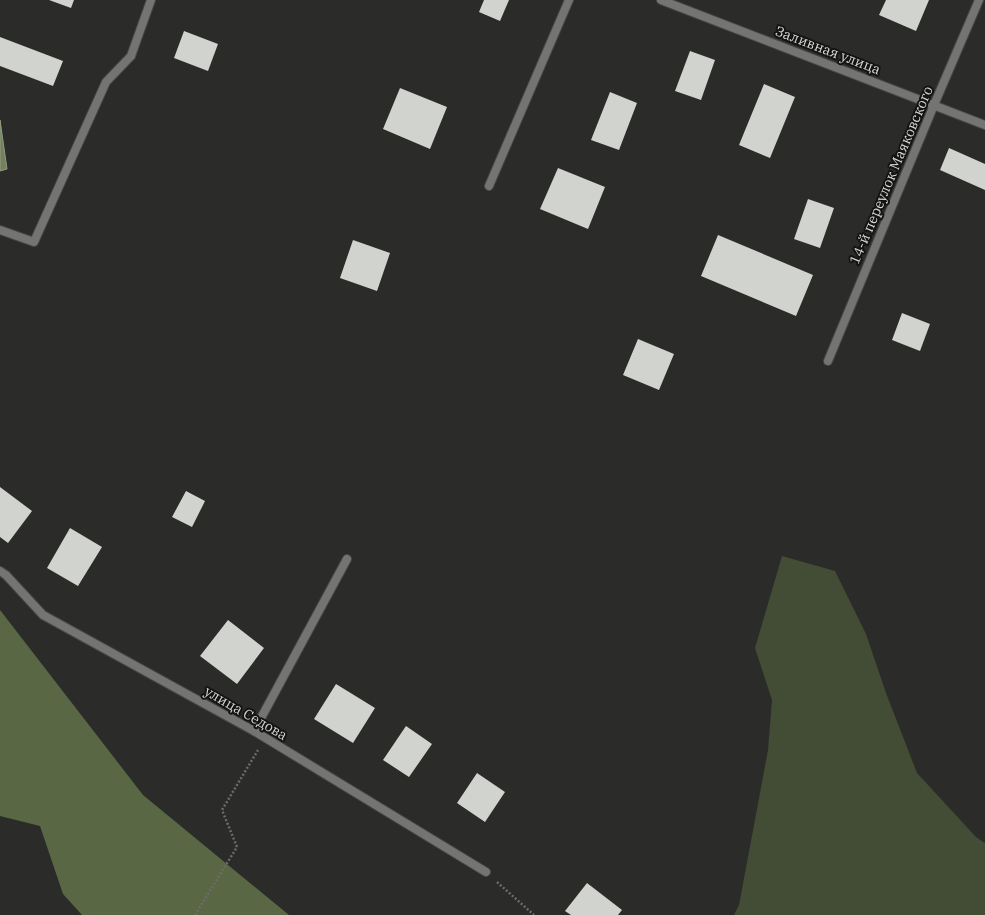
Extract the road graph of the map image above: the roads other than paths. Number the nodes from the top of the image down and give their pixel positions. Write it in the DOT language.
graph roads {
  1 [pos="151,0"];
  2 [pos="569,0"];
  3 [pos="661,0"];
  4 [pos="979,0"];
  5 [pos="934,105"];
  6 [pos="985,125"];
  7 [pos="489,186"];
  8 [pos="0,230"];
  9 [pos="828,361"];
  10 [pos="347,559"];
  11 [pos="0,571"];
  12 [pos="254,731"];
  13 [pos="486,872"];
  1 -- 8 [label="street"];
  2 -- 7 [label="street"];
  3 -- 5 [label="street, Заливная улица"];
  4 -- 5 [label="street, 14-й переулок Маяковского"];
  5 -- 6 [label="street, Заливная улица"];
  5 -- 9 [label="street, 14-й переулок Маяковского"];
  10 -- 12 [label="street"];
  11 -- 12 [label="street, улица Седова"];
  12 -- 13 [label="street, улица Седова"];
}
